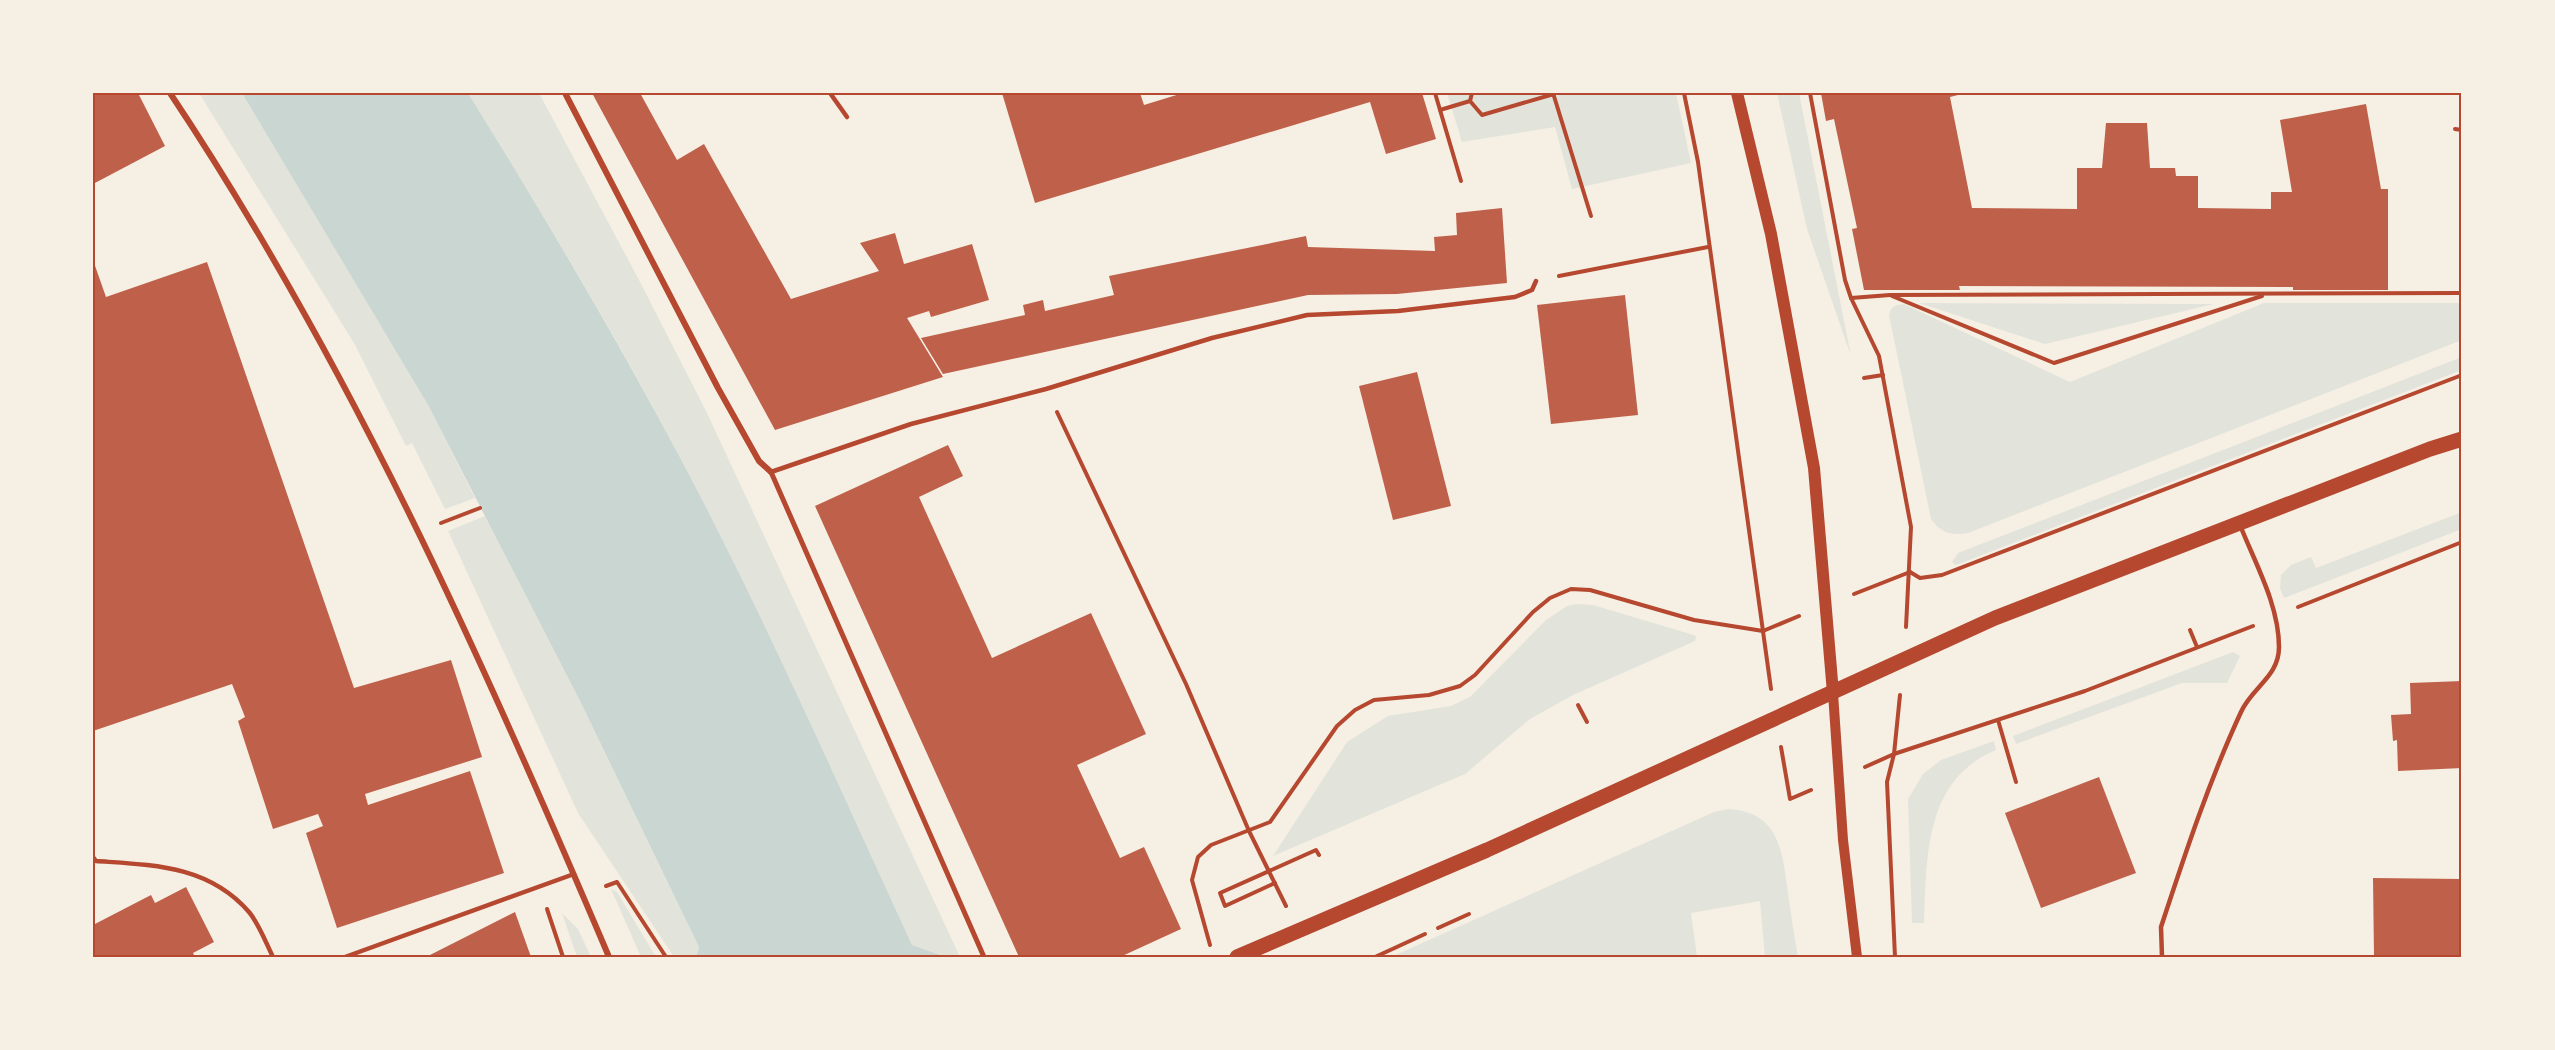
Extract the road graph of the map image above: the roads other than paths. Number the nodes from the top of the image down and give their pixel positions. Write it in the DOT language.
graph roads {
  1 [pos="171,93"];
  2 [pos="565,93"];
  3 [pos="830,93"];
  4 [pos="1737,93"];
  5 [pos="847,117"];
  6 [pos="1536,281"];
  7 [pos="2462,439"];
  8 [pos="771,472"];
  9 [pos="2240,522"];
  10 [pos="1833,693"];
  11 [pos="94,861"];
  12 [pos="574,874"];
  13 [pos="273,957"];
  14 [pos="345,957"];
  15 [pos="609,957"];
  16 [pos="984,957"];
  17 [pos="1237,957"];
  18 [pos="1857,957"];
  19 [pos="2162,957"];
  1 -- 12 [label="street"];
  2 -- 8 [label="street"];
  3 -- 5 [label="lane"];
  4 -- 10 [label="main road"];
  6 -- 8 [label="lane"];
  7 -- 9 [label="main road"];
  8 -- 16 [label="street"];
  9 -- 10 [label="main road"];
  9 -- 19 [label="lane"];
  10 -- 17 [label="main road"];
  10 -- 18 [label="street"];
  11 -- 13 [label="lane"];
  12 -- 14 [label="lane"];
  12 -- 15 [label="street"];
}
